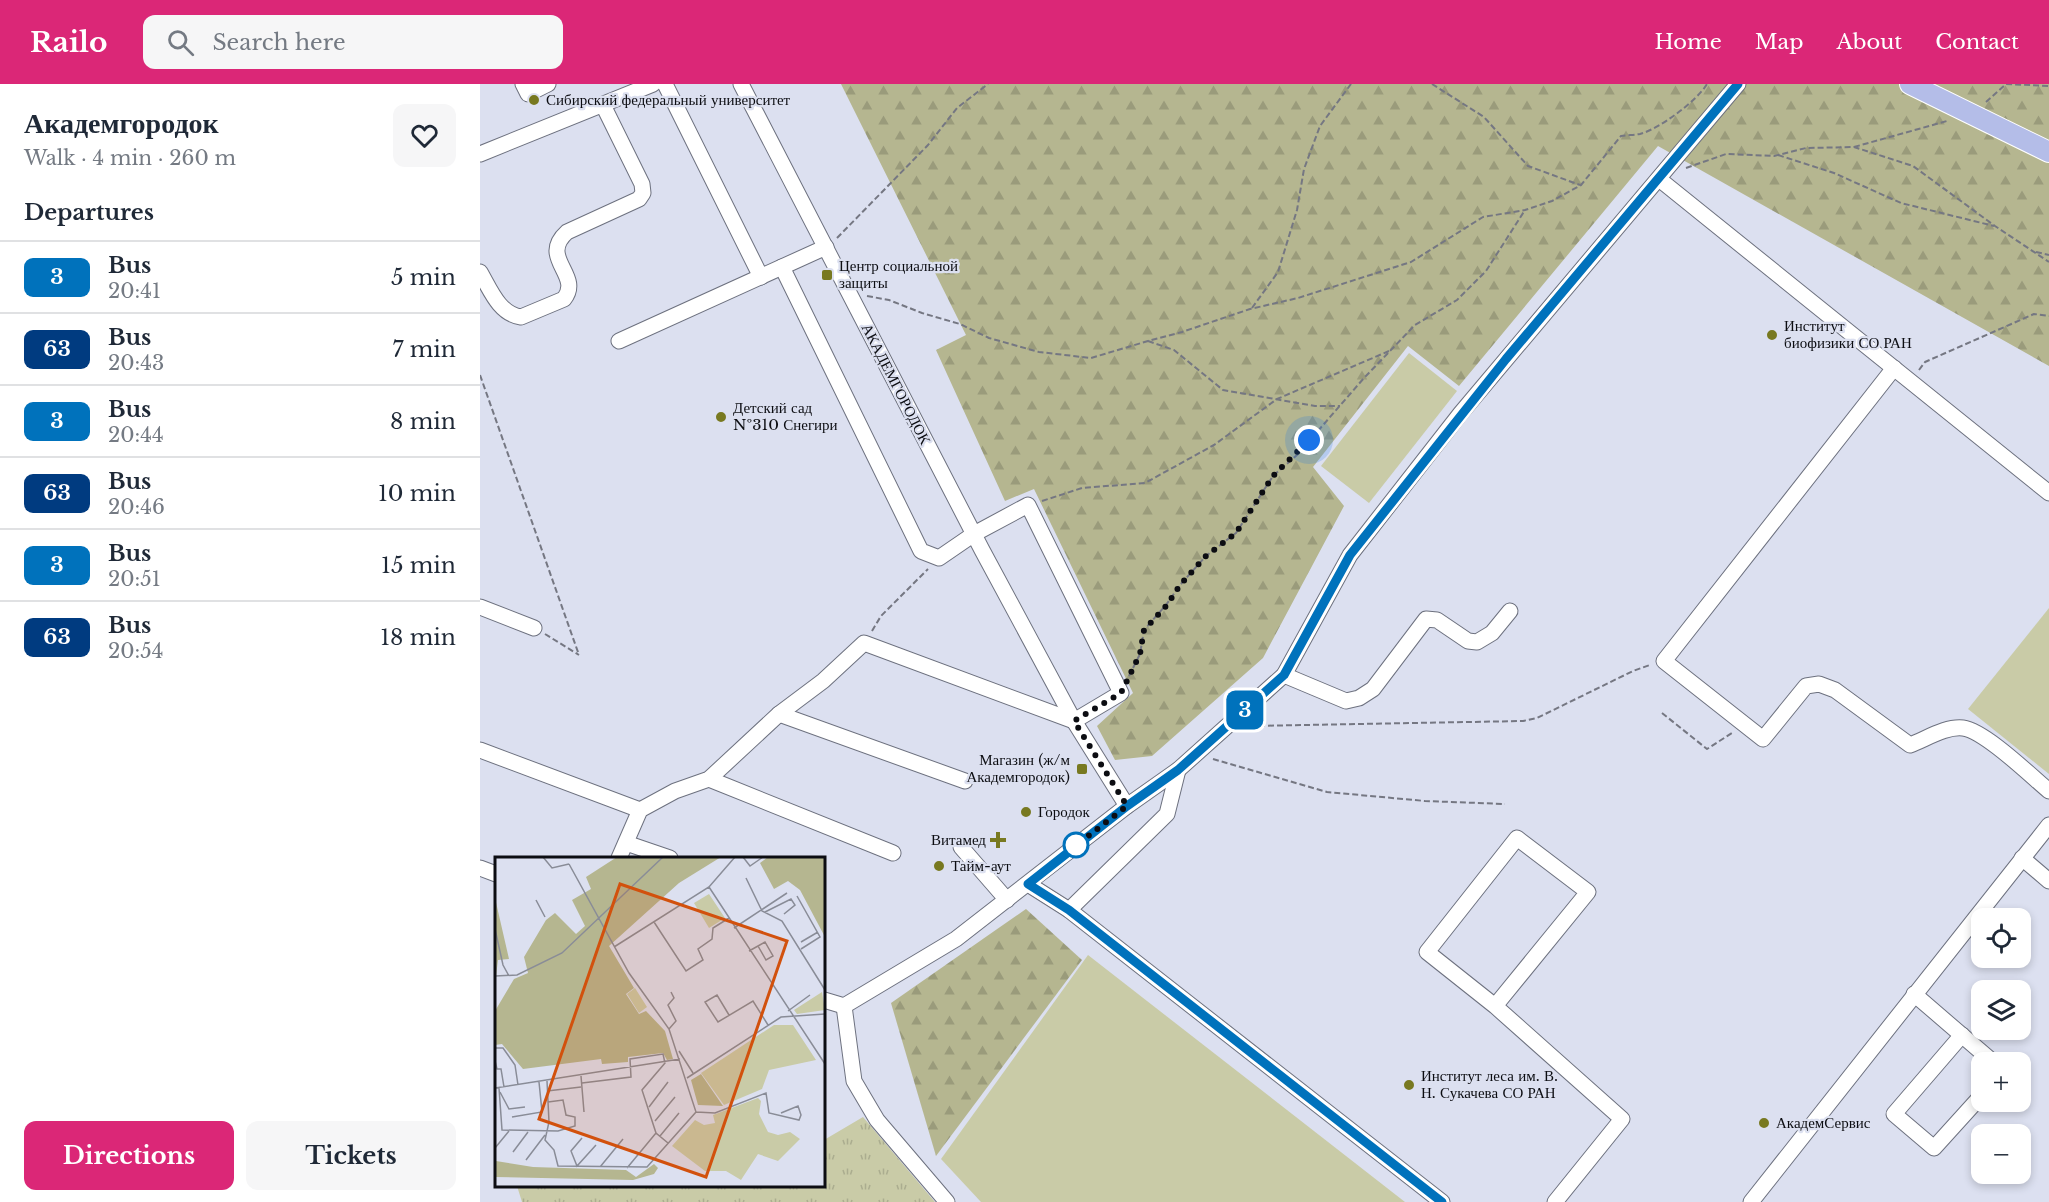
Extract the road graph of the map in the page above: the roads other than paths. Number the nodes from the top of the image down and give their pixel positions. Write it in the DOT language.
graph roads {
  1 [pos="523,84"];
  2 [pos="548,84"];
  3 [pos="653,84"];
  4 [pos="665,84"];
  5 [pos="741,84"];
  6 [pos="1738,84"];
  7 [pos="1910,84"];
  8 [pos="603,105"];
  9 [pos="2049,152"];
  10 [pos="480,154"];
  11 [pos="1659,178"];
  12 [pos="826,247"];
  13 [pos="782,267"];
  14 [pos="480,272"];
  15 [pos="761,277"];
  16 [pos="620,341"];
  17 [pos="1894,368"];
  18 [pos="2049,493"];
  19 [pos="974,534"];
  20 [pos="480,607"];
  21 [pos="1510,611"];
  22 [pos="534,628"];
  23 [pos="1284,675"];
  24 [pos="779,714"];
  25 [pos="1074,721"];
  26 [pos="480,750"];
  27 [pos="1178,770"];
  28 [pos="710,779"];
  29 [pos="965,781"];
  30 [pos="2049,791"];
  31 [pos="1127,806"];
  32 [pos="640,810"];
  33 [pos="2049,825"];
  34 [pos="626,843"];
  35 [pos="961,846"];
  36 [pos="893,853"];
  37 [pos="619,857"];
  38 [pos="667,857"];
  39 [pos="2022,858"];
  40 [pos="480,868"];
  41 [pos="495,874"];
  42 [pos="2049,881"];
  43 [pos="1028,884"];
  44 [pos="1007,900"];
  45 [pos="1069,910"];
  46 [pos="1914,994"];
  47 [pos="825,1000"];
  48 [pos="844,1006"];
  49 [pos="1495,1006"];
  50 [pos="1962,1035"];
  51 [pos="1982,1052"];
  52 [pos="1971,1107"];
  53 [pos="947,1202"];
  54 [pos="1442,1202"];
  55 [pos="1555,1202"];
  56 [pos="1751,1202"];
  1 -- 2 [label="street"];
  3 -- 8 [label="street"];
  4 -- 15 [label="street"];
  5 -- 12 [label="street, АКАДЕМГОРОДОК"];
  6 -- 11 [label="street"];
  7 -- 9 [label="main road"];
  8 -- 10 [label="street"];
  8 -- 14 [label="street"];
  11 -- 17 [label="street"];
  11 -- 23 [label="street"];
  12 -- 13 [label="street"];
  12 -- 19 [label="street, АКАДЕМГОРОДОК"];
  13 -- 15 [label="street"];
  13 -- 19 [label="street"];
  15 -- 16 [label="street"];
  17 -- 18 [label="street"];
  17 -- 30 [label="street"];
  19 -- 25 [label="street, АКАДЕМГОРОДОК"];
  19 -- 25 [label="street"];
  20 -- 22 [label="street"];
  21 -- 23 [label="street"];
  23 -- 27 [label="street"];
  24 -- 25 [label="street"];
  24 -- 28 [label="street"];
  24 -- 29 [label="street"];
  25 -- 31 [label="street, АКАДЕМГОРОДОК"];
  26 -- 32 [label="street"];
  27 -- 31 [label="street"];
  27 -- 45 [label="street"];
  28 -- 32 [label="street"];
  28 -- 36 [label="street"];
  31 -- 43 [label="street"];
  32 -- 34 [label="street"];
  33 -- 39 [label="street"];
  34 -- 37 [label="street"];
  34 -- 38 [label="street"];
  35 -- 44 [label="street"];
  39 -- 42 [label="street"];
  39 -- 46 [label="street"];
  40 -- 41 [label="street"];
  43 -- 44 [label="street"];
  43 -- 45 [label="street"];
  44 -- 48 [label="street"];
  45 -- 54 [label="street"];
  46 -- 50 [label="street"];
  46 -- 56 [label="street"];
  47 -- 48 [label="street"];
  48 -- 53 [label="street"];
  49 -- 49 [label="street"];
  49 -- 55 [label="street"];
  50 -- 51 [label="street"];
  50 -- 52 [label="street"];
}
